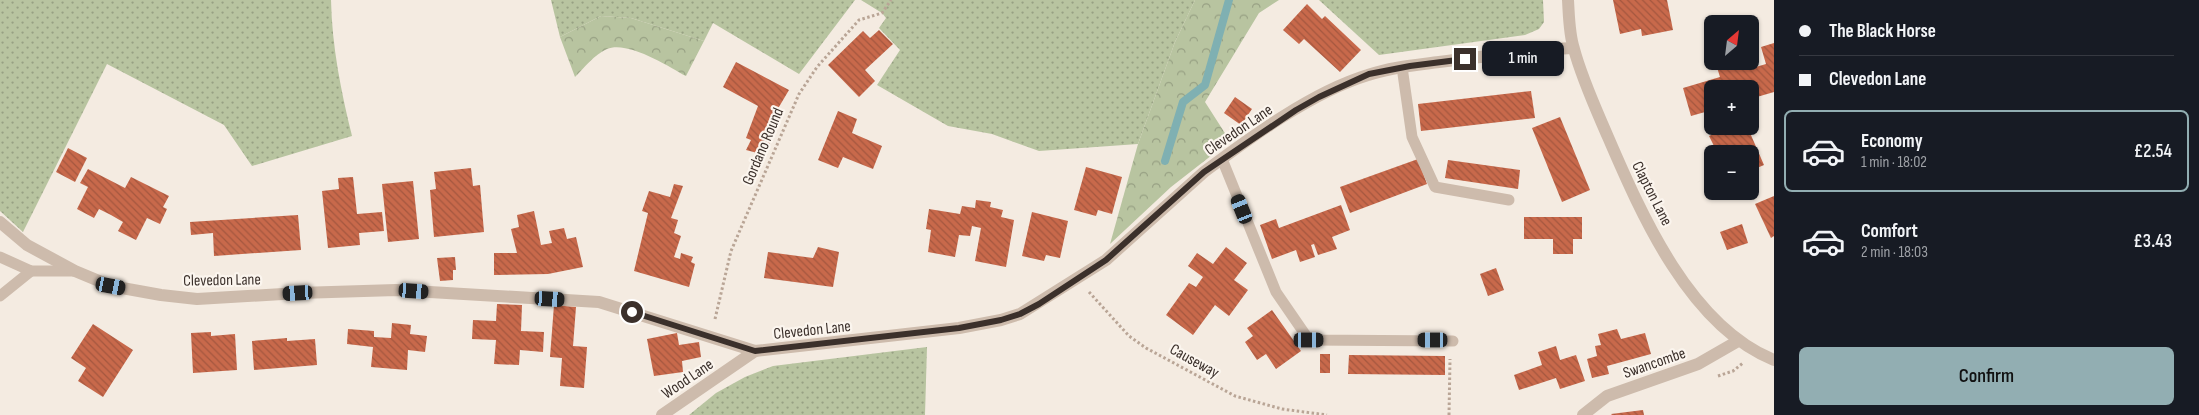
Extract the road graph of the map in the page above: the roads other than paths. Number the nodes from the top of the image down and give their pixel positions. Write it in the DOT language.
graph roads {
  1 [pos="1568,0"];
  2 [pos="1573,48"];
  3 [pos="1402,67"];
  4 [pos="1222,159"];
  5 [pos="1509,200"];
  6 [pos="0,222"];
  7 [pos="0,257"];
  8 [pos="31,271"];
  9 [pos="74,271"];
  10 [pos="0,296"];
  11 [pos="1452,341"];
  12 [pos="1738,341"];
  13 [pos="755,351"];
  14 [pos="1774,360"];
  15 [pos="662,415"];
  16 [pos="1583,415"];
  1 -- 2 [label="street, Clapton Lane"];
  2 -- 3 [label="street, Clevedon Lane"];
  2 -- 12 [label="street, Clapton Lane"];
  3 -- 4 [label="street, Clevedon Lane"];
  3 -- 5 [label="lane"];
  4 -- 11 [label="lane"];
  4 -- 13 [label="street, Clevedon Lane"];
  6 -- 9 [label="street, Clevedon Lane"];
  7 -- 8 [label="lane"];
  8 -- 9 [label="lane"];
  8 -- 10 [label="lane"];
  9 -- 13 [label="street, Clevedon Lane"];
  12 -- 14 [label="street, Clapton Lane"];
  12 -- 16 [label="street, Swancombe"];
  13 -- 15 [label="street, Wood Lane"];
}
